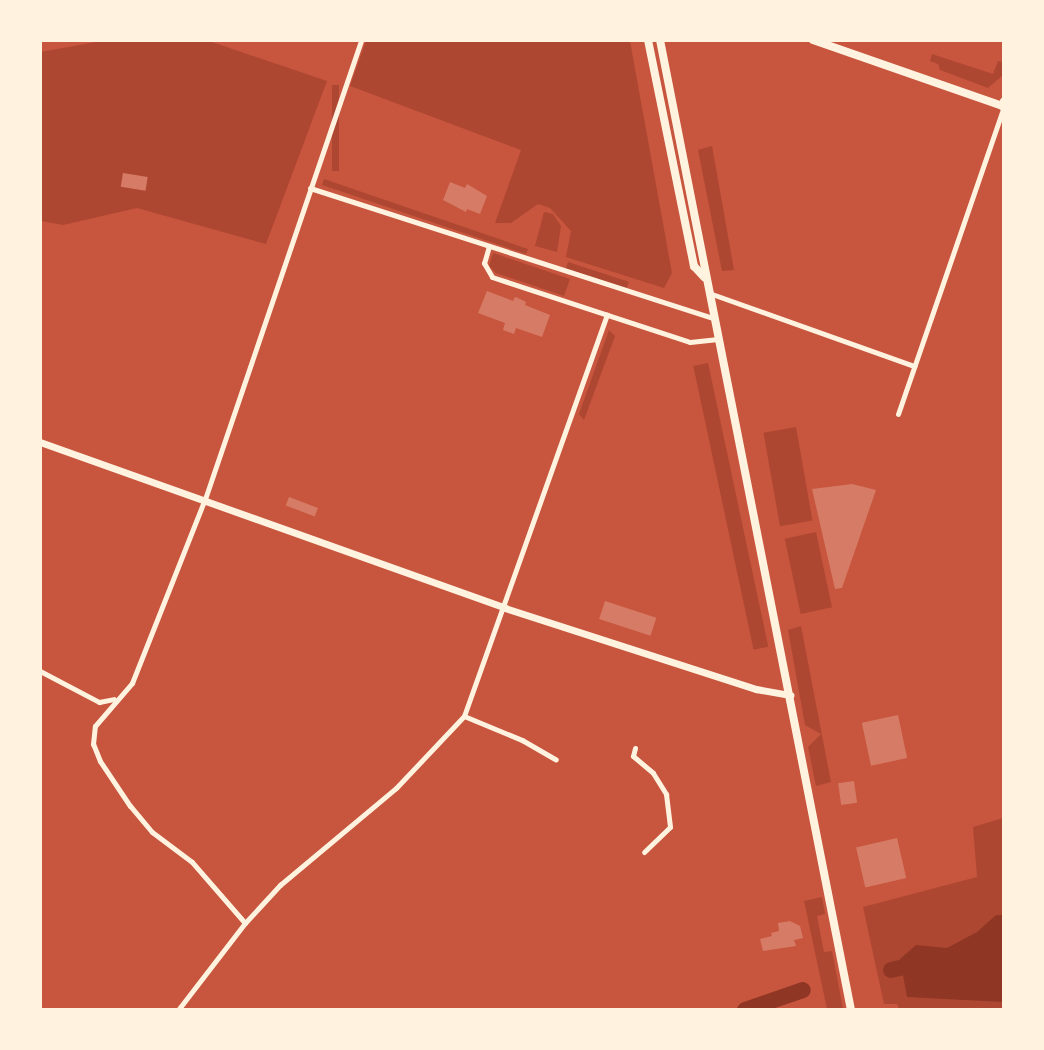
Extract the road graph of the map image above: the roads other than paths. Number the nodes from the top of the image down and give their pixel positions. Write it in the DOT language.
graph roads {
  1 [pos="361,40"];
  2 [pos="648,40"];
  3 [pos="660,40"];
  4 [pos="813,40"];
  5 [pos="1003,104"];
  6 [pos="310,188"];
  7 [pos="489,246"];
  8 [pos="704,277"];
  9 [pos="707,292"];
  10 [pos="607,315"];
  11 [pos="712,318"];
  12 [pos="718,339"];
  13 [pos="914,366"];
  14 [pos="898,414"];
  15 [pos="40,442"];
  16 [pos="205,500"];
  17 [pos="505,608"];
  18 [pos="40,671"];
  19 [pos="790,695"];
  20 [pos="114,699"];
  21 [pos="464,716"];
  22 [pos="635,748"];
  23 [pos="556,760"];
  24 [pos="644,852"];
  25 [pos="245,923"];
  26 [pos="178,1010"];
  27 [pos="851,1010"];
  1 -- 6 [label="street"];
  2 -- 8 [label="main road"];
  3 -- 8 [label="main road"];
  4 -- 5 [label="main road"];
  5 -- 13 [label="street"];
  6 -- 7 [label="street"];
  6 -- 16 [label="street"];
  7 -- 10 [label="street"];
  7 -- 11 [label="street"];
  8 -- 9 [label="main road"];
  9 -- 11 [label="main road"];
  9 -- 13 [label="street"];
  10 -- 12 [label="street"];
  10 -- 17 [label="street"];
  11 -- 12 [label="main road"];
  12 -- 19 [label="main road"];
  13 -- 14 [label="street"];
  15 -- 16 [label="street"];
  16 -- 17 [label="street"];
  16 -- 20 [label="street"];
  17 -- 19 [label="street"];
  17 -- 21 [label="street"];
  18 -- 20 [label="street"];
  19 -- 27 [label="main road"];
  20 -- 25 [label="street"];
  21 -- 23 [label="street"];
  21 -- 25 [label="street"];
  22 -- 24 [label="street"];
  25 -- 26 [label="street"];
}
